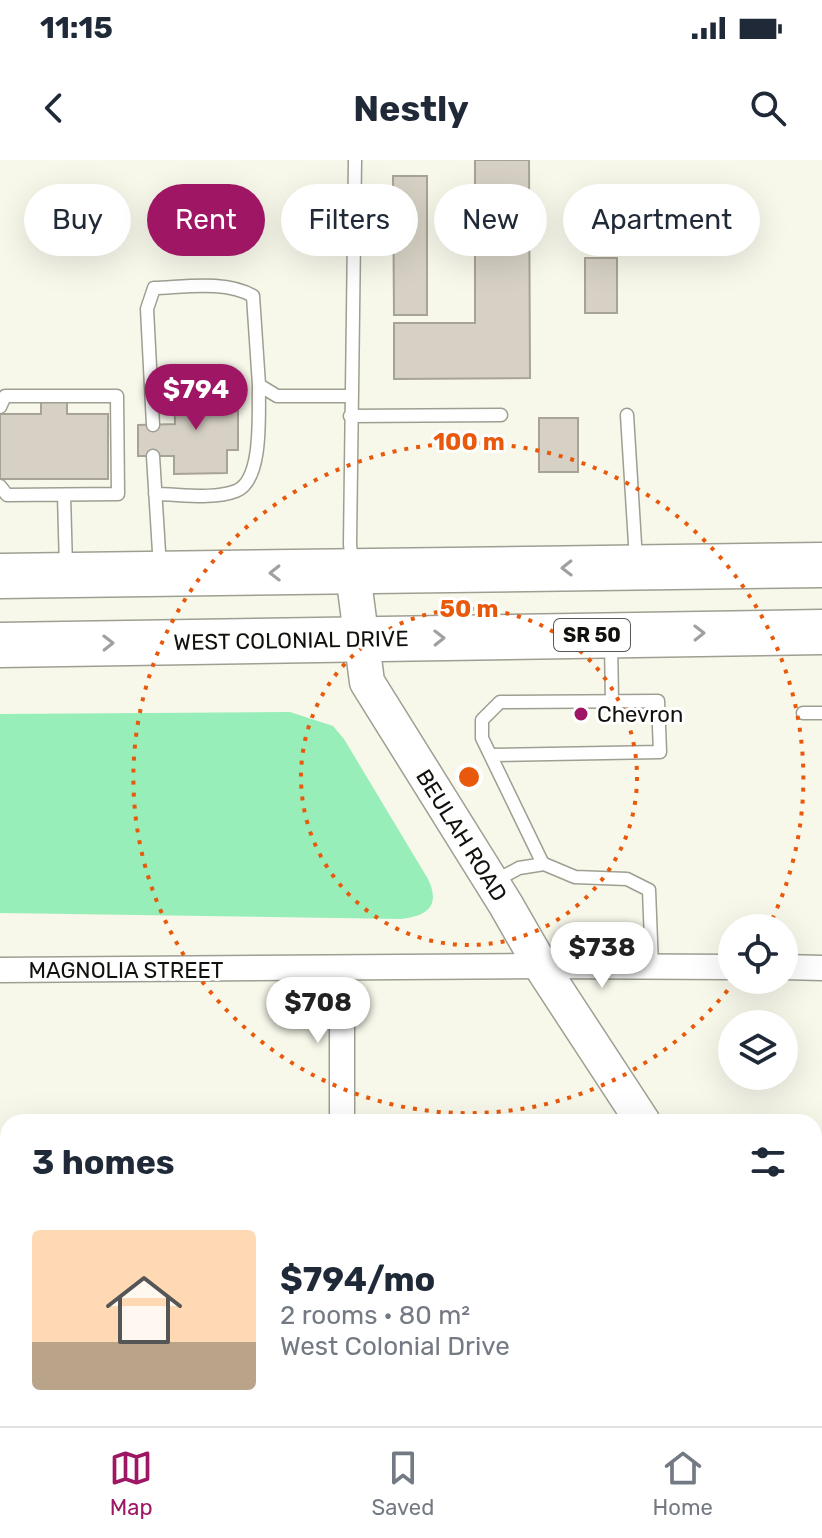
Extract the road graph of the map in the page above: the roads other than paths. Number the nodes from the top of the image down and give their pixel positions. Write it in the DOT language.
graph roads {
  1 [pos="355,160"];
  2 [pos="259,385"];
  3 [pos="350,396"];
  4 [pos="0,407"];
  5 [pos="501,415"];
  6 [pos="627,415"];
  7 [pos="350,416"];
  8 [pos="153,425"];
  9 [pos="153,456"];
  10 [pos="0,486"];
  11 [pos="155,494"];
  12 [pos="64,495"];
  13 [pos="822,565"];
  14 [pos="636,567"];
  15 [pos="353,573"];
  16 [pos="160,575"];
  17 [pos="0,576"];
  18 [pos="66,576"];
  19 [pos="822,632"];
  20 [pos="610,635"];
  21 [pos="361,639"];
  22 [pos="0,645"];
  23 [pos="612,701"];
  24 [pos="803,713"];
  25 [pos="822,713"];
  26 [pos="491,755"];
  27 [pos="543,864"];
  28 [pos="492,882"];
  29 [pos="541,966"];
  30 [pos="652,967"];
  31 [pos="718,967"];
  32 [pos="798,967"];
  33 [pos="822,968"];
  34 [pos="342,969"];
  35 [pos="0,970"];
  36 [pos="342,1114"];
  37 [pos="638,1114"];
  1 -- 3 [label="lane"];
  2 -- 3 [label="lane"];
  2 -- 8 [label="lane"];
  2 -- 11 [label="lane"];
  3 -- 7 [label="lane"];
  4 -- 12 [label="lane"];
  5 -- 7 [label="lane"];
  6 -- 14 [label="lane"];
  7 -- 15 [label="lane"];
  9 -- 11 [label="lane"];
  10 -- 12 [label="lane"];
  11 -- 16 [label="lane"];
  12 -- 18 [label="lane"];
  13 -- 14 [label="highway"];
  14 -- 15 [label="highway, one-way"];
  15 -- 16 [label="highway, one-way"];
  15 -- 21 [label="street, BEULAH ROAD"];
  16 -- 18 [label="highway"];
  17 -- 18 [label="highway"];
  20 -- 19 [label="highway, WEST COLONIAL DRIVE / SR 50, one-way"];
  21 -- 20 [label="highway, WEST COLONIAL DRIVE / SR 50, one-way"];
  20 -- 23 [label="lane"];
  22 -- 21 [label="highway, WEST COLONIAL DRIVE / SR 50, one-way"];
  21 -- 28 [label="street, BEULAH ROAD"];
  23 -- 26 [label="lane"];
  23 -- 26 [label="lane"];
  24 -- 25 [label="lane"];
  26 -- 27 [label="lane"];
  27 -- 28 [label="lane"];
  27 -- 30 [label="lane"];
  28 -- 29 [label="street, BEULAH ROAD"];
  29 -- 30 [label="street, MAGNOLIA STREET"];
  29 -- 34 [label="street, MAGNOLIA STREET"];
  29 -- 37 [label="street, BEULAH ROAD"];
  30 -- 31 [label="street, MAGNOLIA STREET"];
  32 -- 33 [label="street"];
  34 -- 35 [label="street, MAGNOLIA STREET"];
  34 -- 36 [label="street"];
}
